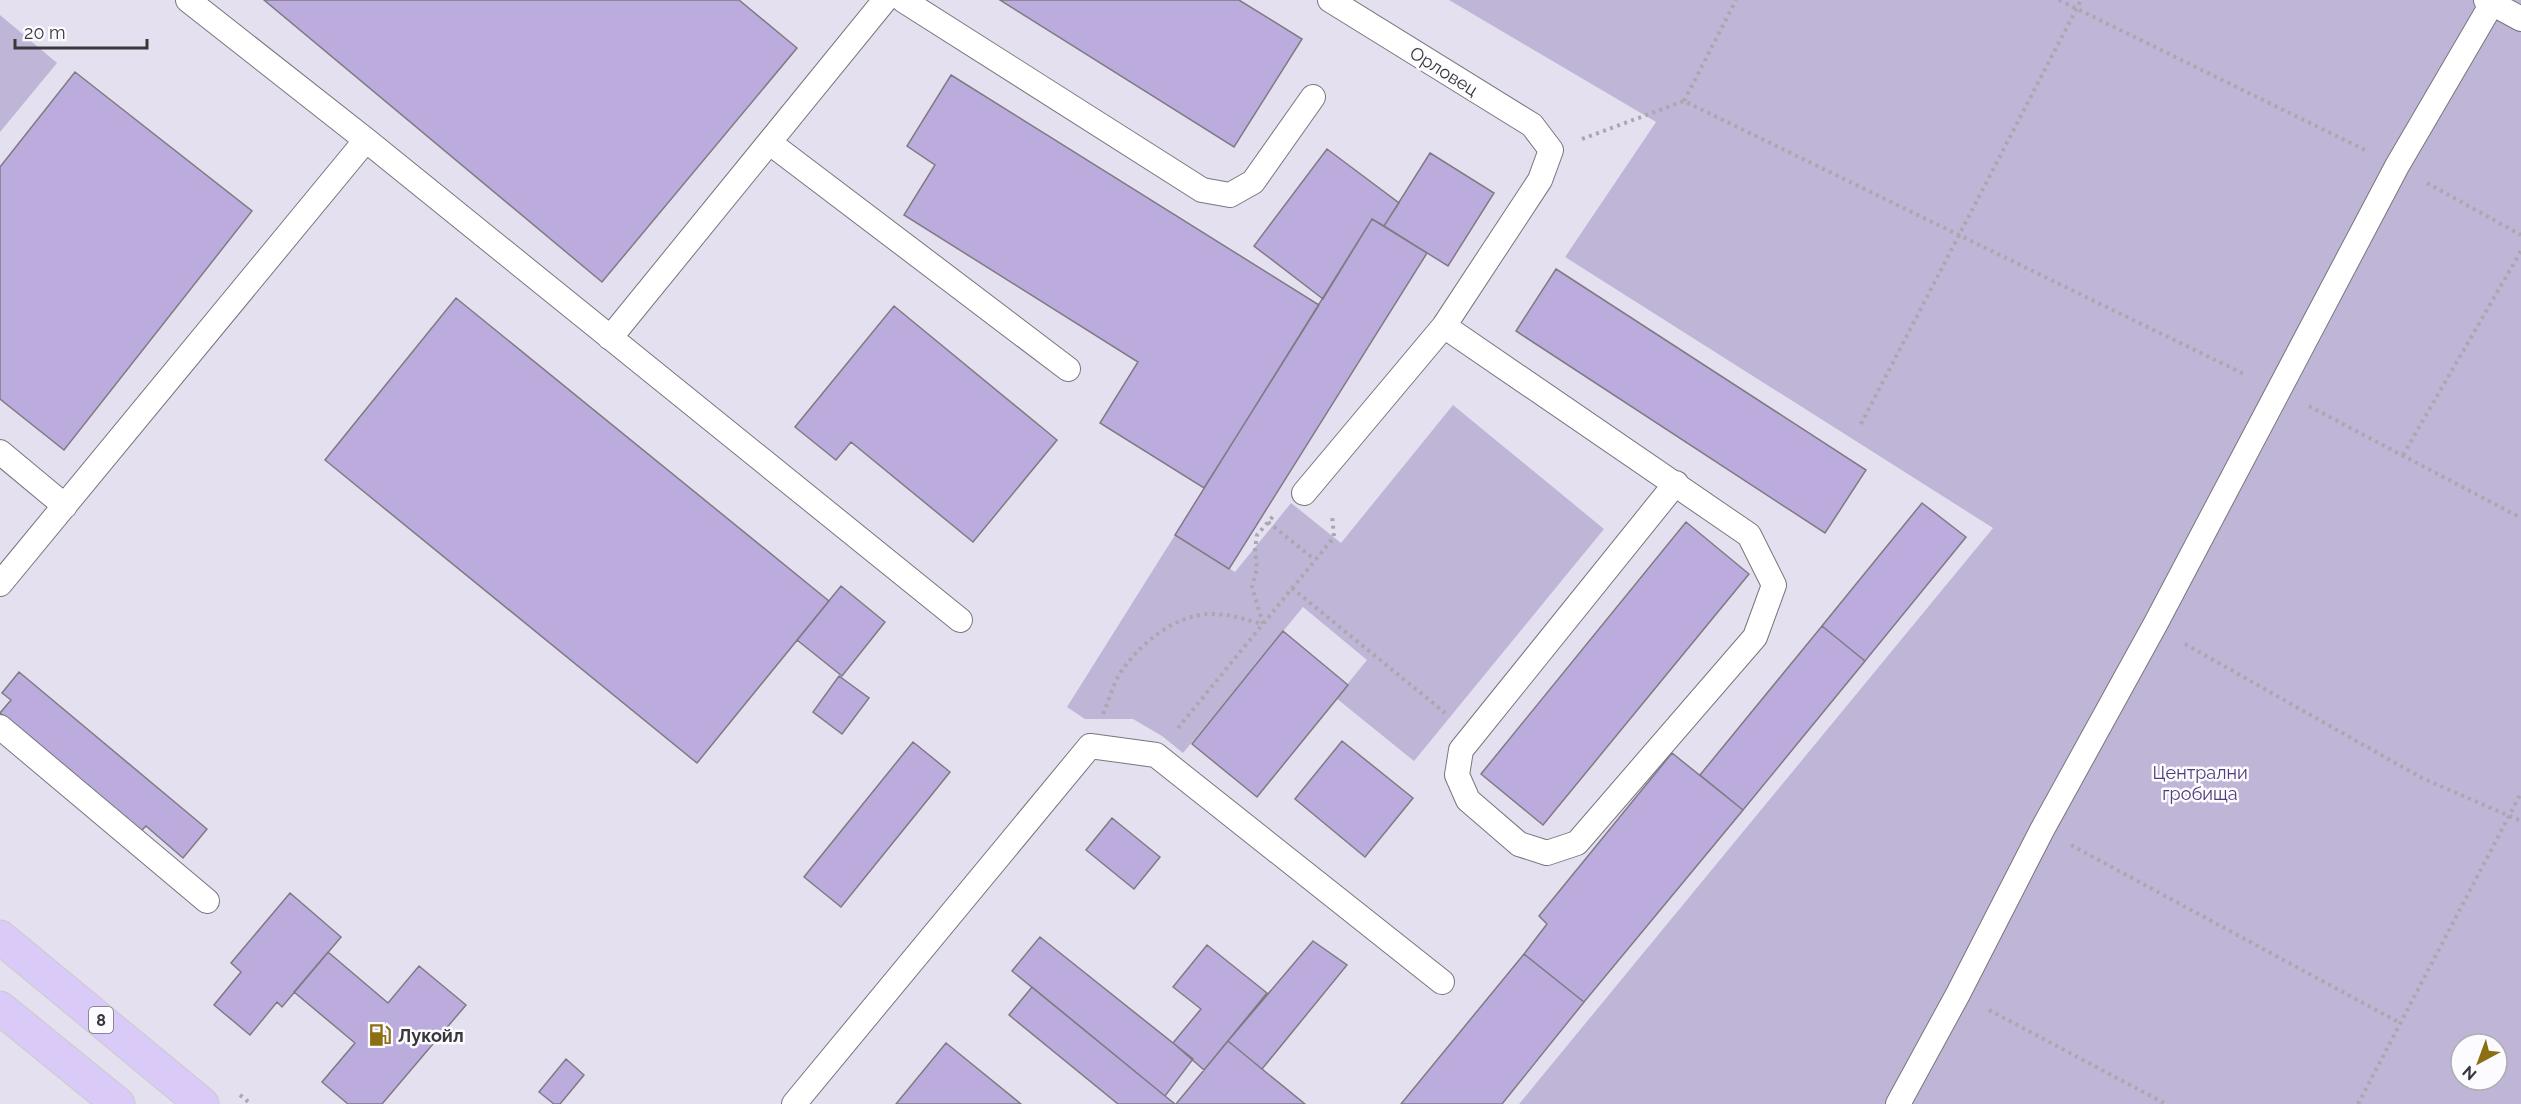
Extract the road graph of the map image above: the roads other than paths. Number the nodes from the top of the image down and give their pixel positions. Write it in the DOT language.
graph roads {
  1 [pos="188,0"];
  2 [pos="885,0"];
  3 [pos="903,0"];
  4 [pos="1330,0"];
  5 [pos="2491,1"];
  6 [pos="2521,19"];
  7 [pos="1313,98"];
  8 [pos="366,140"];
  9 [pos="770,143"];
  10 [pos="1444,326"];
  11 [pos="610,338"];
  12 [pos="1068,369"];
  13 [pos="0,452"];
  14 [pos="1676,483"];
  15 [pos="1304,493"];
  16 [pos="65,506"];
  17 [pos="0,584"];
  18 [pos="960,620"];
  19 [pos="0,727"];
  20 [pos="207,901"];
  21 [pos="0,937"];
  22 [pos="1442,982"];
  23 [pos="0,1008"];
  24 [pos="118,1104"];
  25 [pos="202,1104"];
  26 [pos="794,1104"];
  27 [pos="1898,1104"];
  1 -- 8 [label="lane"];
  2 -- 9 [label="lane"];
  3 -- 7 [label="lane"];
  4 -- 10 [label="lane, Орловец"];
  5 -- 6 [label="lane"];
  5 -- 27 [label="lane"];
  8 -- 11 [label="lane"];
  8 -- 16 [label="lane"];
  9 -- 11 [label="lane"];
  9 -- 12 [label="lane"];
  10 -- 14 [label="lane"];
  10 -- 15 [label="lane"];
  11 -- 18 [label="lane"];
  13 -- 16 [label="lane"];
  14 -- 14 [label="lane"];
  16 -- 17 [label="lane"];
  19 -- 20 [label="lane"];
  21 -- 25 [label="main road, 8"];
  22 -- 26 [label="lane"];
  23 -- 24 [label="main road"];
}
